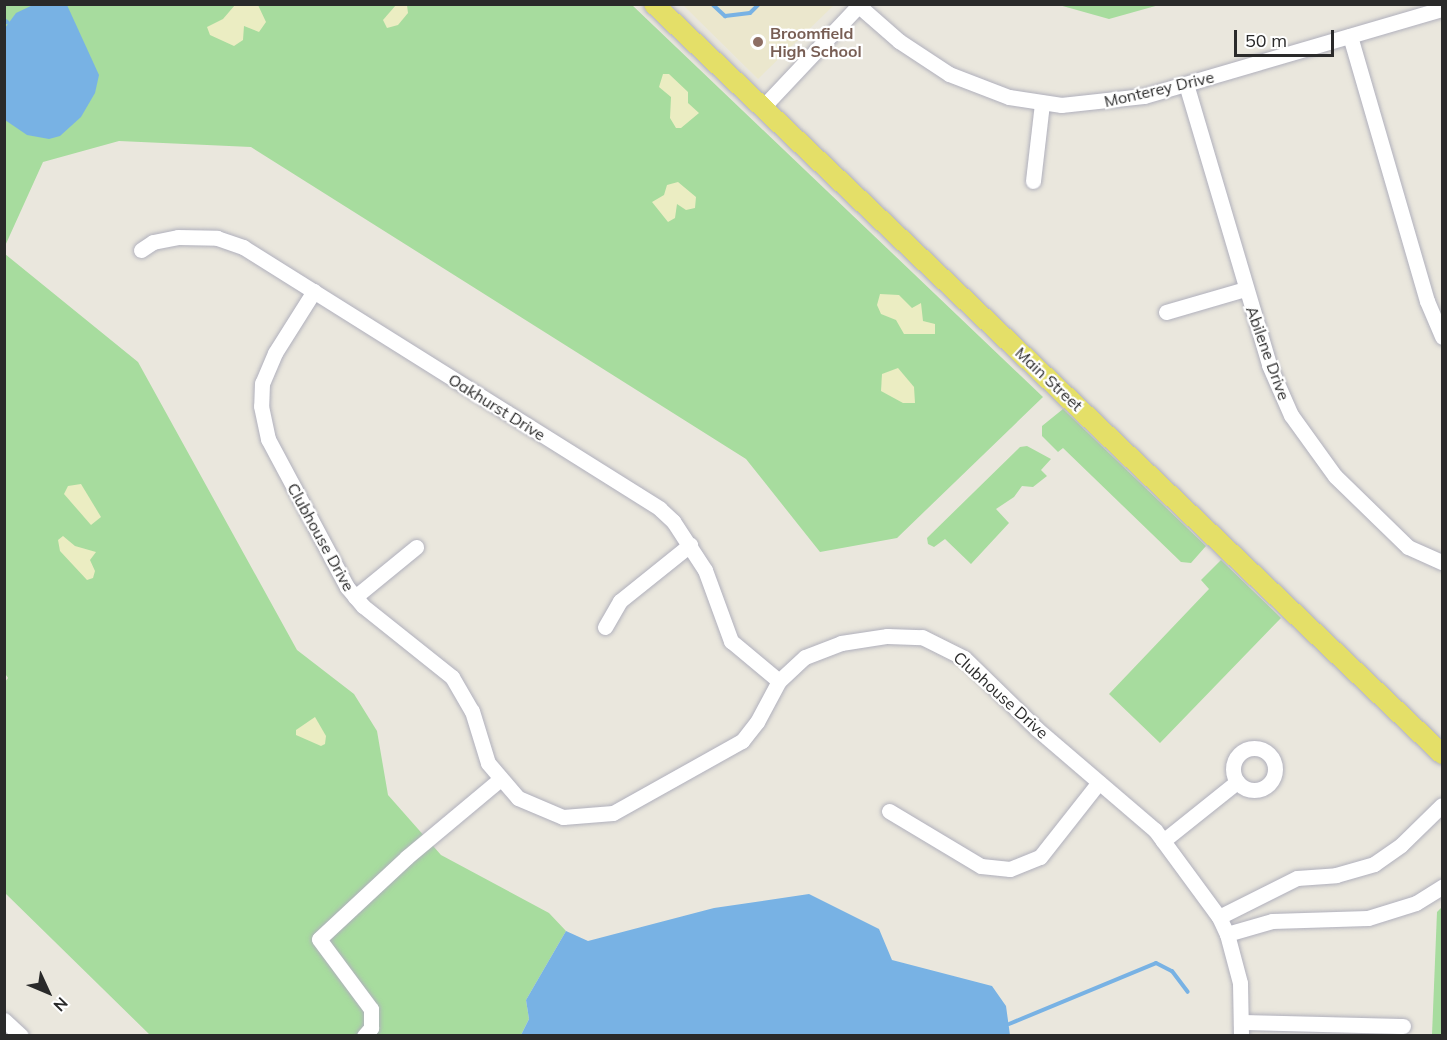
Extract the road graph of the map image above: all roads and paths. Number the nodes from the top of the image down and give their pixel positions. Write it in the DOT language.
graph roads {
  1 [pos="654,4"];
  2 [pos="860,5"];
  3 [pos="1443,9"];
  4 [pos="1350,36"];
  5 [pos="1186,84"];
  6 [pos="1042,103"];
  7 [pos="762,108"];
  8 [pos="1033,181"];
  9 [pos="141,250"];
  10 [pos="1245,289"];
  11 [pos="314,291"];
  12 [pos="1166,312"];
  13 [pos="1443,337"];
  14 [pos="690,545"];
  15 [pos="416,547"];
  16 [pos="1443,562"];
  17 [pos="355,597"];
  18 [pos="605,627"];
  19 [pos="779,681"];
  20 [pos="1443,754"];
  21 [pos="499,780"];
  22 [pos="1099,782"];
  23 [pos="1237,782"];
  24 [pos="1443,805"];
  25 [pos="889,811"];
  26 [pos="1163,841"];
  27 [pos="1443,887"];
  28 [pos="1219,916"];
  29 [pos="1227,934"];
  30 [pos="4,1020"];
  31 [pos="1403,1026"];
  32 [pos="1241,1029"];
  33 [pos="21,1035"];
  34 [pos="364,1035"];
  1 -- 7 [label="main road, Main Street"];
  2 -- 6 [label="street, Monterey Drive"];
  2 -- 7 [label="street"];
  3 -- 4 [label="street, Monterey Drive"];
  4 -- 5 [label="street, Monterey Drive"];
  4 -- 13 [label="street"];
  5 -- 6 [label="street, Monterey Drive"];
  5 -- 10 [label="street, Abilene Drive"];
  6 -- 8 [label="street"];
  7 -- 20 [label="main road, Main Street"];
  9 -- 11 [label="street, Oakhurst Drive"];
  10 -- 12 [label="street"];
  10 -- 16 [label="street, Abilene Drive"];
  11 -- 14 [label="street, Oakhurst Drive"];
  11 -- 17 [label="street, Clubhouse Drive"];
  14 -- 18 [label="street"];
  14 -- 19 [label="street, Oakhurst Drive"];
  15 -- 17 [label="street"];
  17 -- 21 [label="street, Clubhouse Drive"];
  19 -- 21 [label="street, Clubhouse Drive"];
  19 -- 22 [label="street, Clubhouse Drive"];
  21 -- 34 [label="street"];
  22 -- 25 [label="street"];
  22 -- 26 [label="street, Clubhouse Drive"];
  23 -- 26 [label="street"];
  24 -- 28 [label="street"];
  26 -- 28 [label="street, Clubhouse Drive"];
  27 -- 29 [label="street"];
  28 -- 29 [label="street, Clubhouse Drive"];
  29 -- 32 [label="street, Clubhouse Drive"];
  30 -- 33 [label="street"];
  31 -- 32 [label="street"];
}
